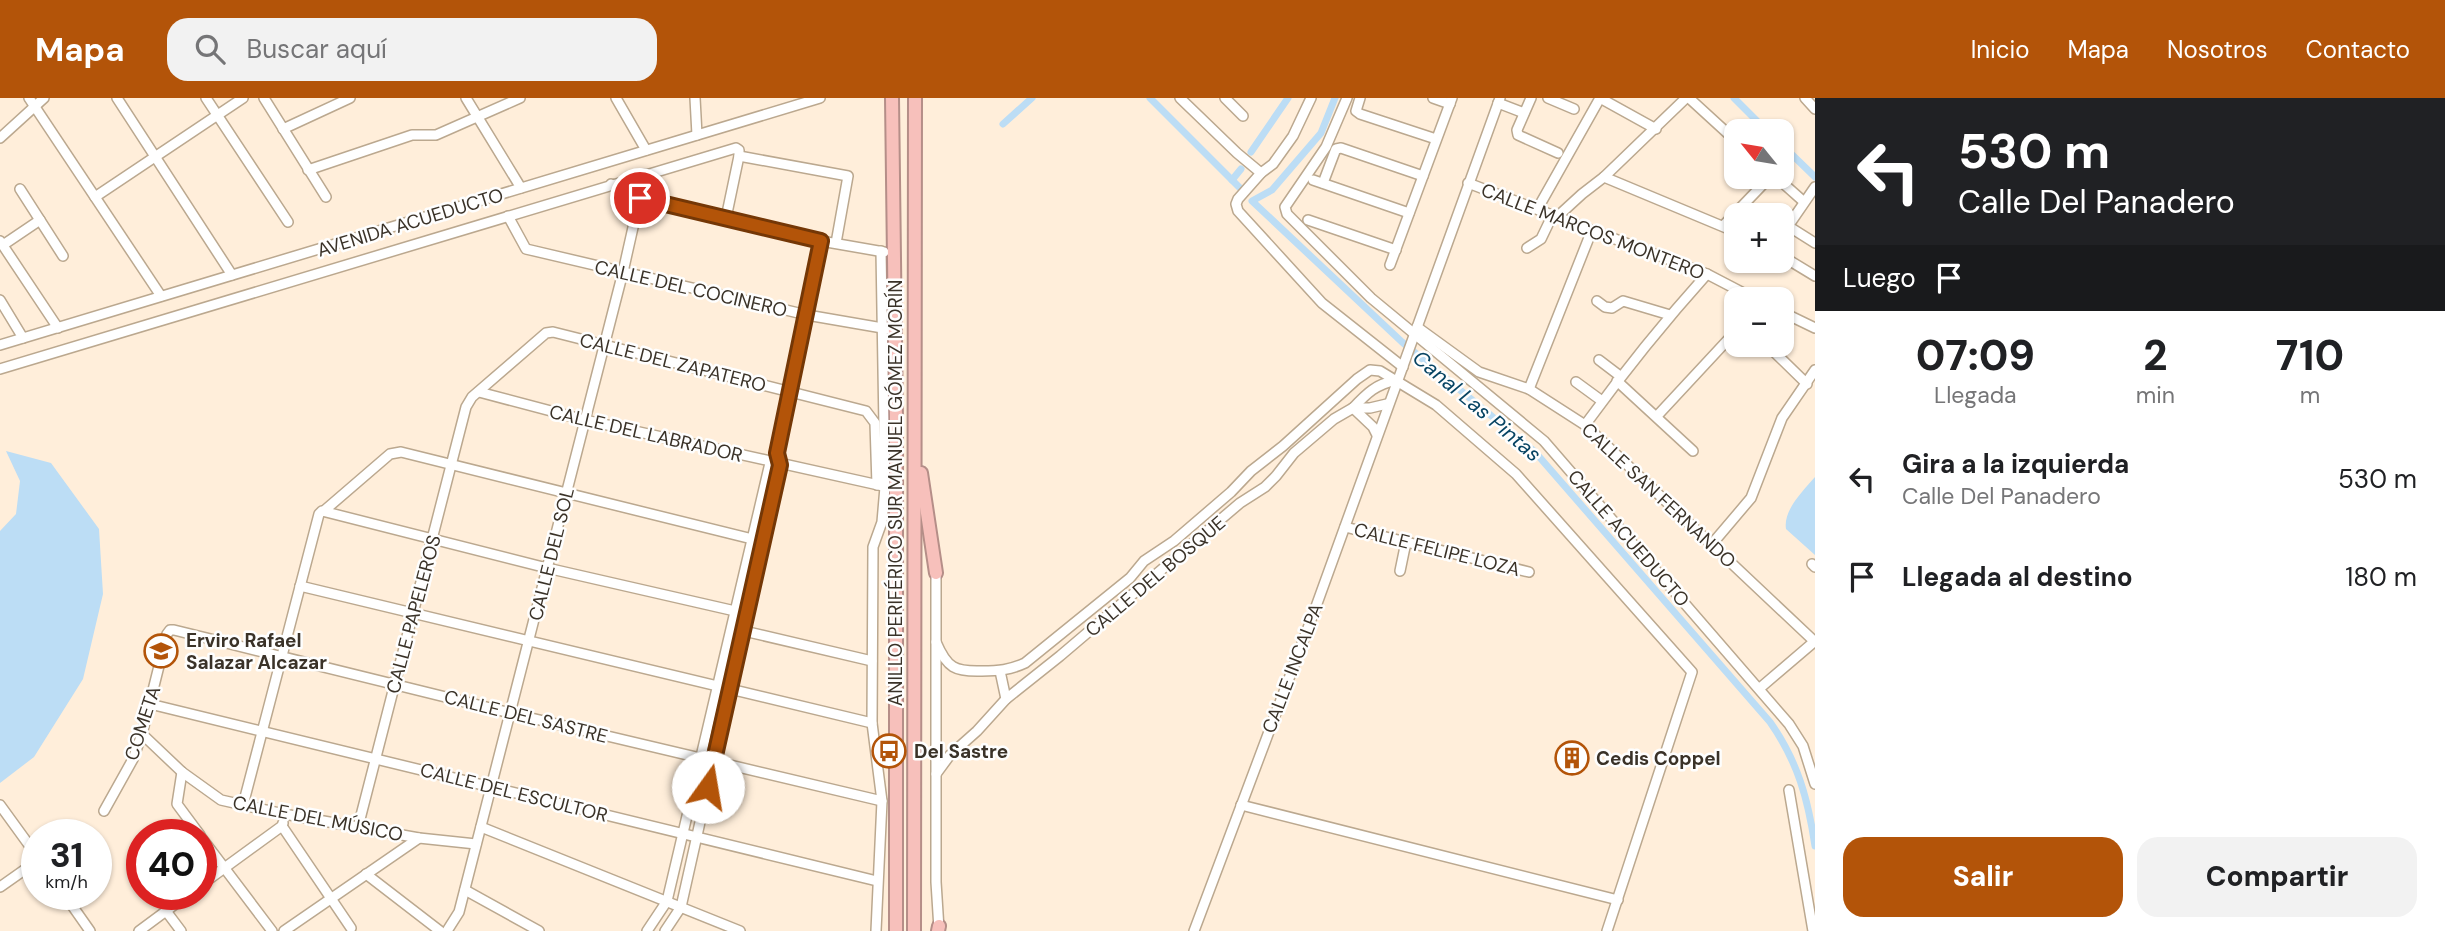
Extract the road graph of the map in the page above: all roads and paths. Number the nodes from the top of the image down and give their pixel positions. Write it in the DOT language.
graph roads {
  1 [pos="44,98"];
  2 [pos="117,98"];
  3 [pos="206,98"];
  4 [pos="243,98"];
  5 [pos="264,98"];
  6 [pos="350,98"];
  7 [pos="466,98"];
  8 [pos="520,98"];
  9 [pos="616,98"];
  10 [pos="695,98"];
  11 [pos="820,98"];
  12 [pos="1180,98"];
  13 [pos="1311,98"];
  14 [pos="1347,98"];
  15 [pos="1360,98"];
  16 [pos="1433,98"];
  17 [pos="1531,98"];
  18 [pos="1548,98"];
  19 [pos="1600,98"];
  20 [pos="1688,98"];
  21 [pos="915,99"];
  22 [pos="1226,99"];
  23 [pos="1499,100"];
  24 [pos="1451,101"];
  25 [pos="32,102"];
  26 [pos="892,102"];
  27 [pos="1574,109"];
  28 [pos="1524,113"];
  29 [pos="217,116"];
  30 [pos="1243,117"];
  31 [pos="478,118"];
  32 [pos="283,128"];
  33 [pos="1656,129"];
  34 [pos="1724,130"];
  35 [pos="697,135"];
  36 [pos="0,138"];
  37 [pos="1436,139"];
  38 [pos="646,150"];
  39 [pos="737,152"];
  40 [pos="1558,153"];
  41 [pos="155,157"];
  42 [pos="309,170"];
  43 [pos="1261,173"];
  44 [pos="645,174"];
  45 [pos="1423,176"];
  46 [pos="1604,177"];
  47 [pos="1468,183"];
  48 [pos="611,184"];
  49 [pos="1815,187"];
  50 [pos="521,188"];
  51 [pos="20,189"];
  52 [pos="1758,189"];
  53 [pos="1790,189"];
  54 [pos="95,197"];
  55 [pos="326,197"];
  56 [pos="640,198"];
  57 [pos="1803,201"];
  58 [pos="1538,208"];
  59 [pos="1409,213"];
  60 [pos="1556,215"];
  61 [pos="508,216"];
  62 [pos="1794,216"];
  63 [pos="726,218"];
  64 [pos="40,220"];
  65 [pos="1308,220"];
  66 [pos="288,222"];
  67 [pos="1723,226"];
  68 [pos="1592,230"];
  69 [pos="1794,230"];
  70 [pos="821,241"];
  71 [pos="1,243"];
  72 [pos="836,243"];
  73 [pos="1815,243"];
  74 [pos="1527,248"];
  75 [pos="1396,250"];
  76 [pos="887,252"];
  77 [pos="63,256"];
  78 [pos="1794,263"];
  79 [pos="1390,265"];
  80 [pos="623,272"];
  81 [pos="1707,274"];
  82 [pos="232,275"];
  83 [pos="1815,276"];
  84 [pos="1732,287"];
  85 [pos="161,296"];
  86 [pos="0,300"];
  87 [pos="1597,301"];
  88 [pos="807,315"];
  89 [pos="1670,315"];
  90 [pos="1794,318"];
  91 [pos="58,328"];
  92 [pos="1815,328"];
  93 [pos="887,329"];
  94 [pos="1414,334"];
  95 [pos="23,338"];
  96 [pos="1724,344"];
  97 [pos="0,345"];
  98 [pos="604,345"];
  99 [pos="1779,357"];
  100 [pos="1599,360"];
  101 [pos="1404,363"];
  102 [pos="0,369"];
  103 [pos="1815,370"];
  104 [pos="1357,379"];
  105 [pos="1619,379"];
  106 [pos="1397,380"];
  107 [pos="1576,382"];
  108 [pos="1807,384"];
  109 [pos="1529,389"];
  110 [pos="791,391"];
  111 [pos="479,392"];
  112 [pos="468,401"];
  113 [pos="1602,401"];
  114 [pos="1387,404"];
  115 [pos="1353,408"];
  116 [pos="1657,416"];
  117 [pos="585,420"];
  118 [pos="1585,425"];
  119 [pos="914,428"];
  120 [pos="1377,436"];
  121 [pos="1693,451"];
  122 [pos="452,464"];
  123 [pos="775,464"];
  124 [pos="886,487"];
  125 [pos="566,493"];
  126 [pos="323,510"];
  127 [pos="1345,527"];
  128 [pos="432,539"];
  129 [pos="752,539"];
  130 [pos="764,542"];
  131 [pos="1406,542"];
  132 [pos="1712,544"];
  133 [pos="547,568"];
  134 [pos="1400,570"];
  135 [pos="1529,572"];
  136 [pos="936,573"];
  137 [pos="300,586"];
  138 [pos="735,611"];
  139 [pos="413,613"];
  140 [pos="170,630"];
  141 [pos="744,631"];
  142 [pos="528,640"];
  143 [pos="936,642"];
  144 [pos="1815,642"];
  145 [pos="282,657"];
  146 [pos="872,661"];
  147 [pos="1000,671"];
  148 [pos="395,685"];
  149 [pos="717,686"];
  150 [pos="1760,688"];
  151 [pos="731,689"];
  152 [pos="1006,699"];
  153 [pos="150,704"];
  154 [pos="510,713"];
  155 [pos="872,723"];
  156 [pos="263,731"];
  157 [pos="142,734"];
  158 [pos="700,758"];
  159 [pos="375,759"];
  160 [pos="714,762"];
  161 [pos="182,772"];
  162 [pos="936,774"];
  163 [pos="1815,784"];
  164 [pos="491,787"];
  165 [pos="1789,790"];
  166 [pos="882,801"];
  167 [pos="0,805"];
  168 [pos="243,805"];
  169 [pos="1241,805"];
  170 [pos="104,811"];
  171 [pos="284,814"];
  172 [pos="188,819"];
  173 [pos="282,826"];
  174 [pos="358,827"];
  175 [pos="481,827"];
  176 [pos="683,834"];
  177 [pos="21,836"];
  178 [pos="697,837"];
  179 [pos="419,838"];
  180 [pos="476,844"];
  181 [pos="217,857"];
  182 [pos="225,868"];
  183 [pos="21,871"];
  184 [pos="217,874"];
  185 [pos="366,874"];
  186 [pos="877,881"];
  187 [pos="0,887"];
  188 [pos="465,890"];
  189 [pos="331,898"];
  190 [pos="1618,900"];
  191 [pos="667,901"];
  192 [pos="681,907"];
  193 [pos="75,910"];
  194 [pos="166,911"];
  195 [pos="352,928"];
  196 [pos="939,929"];
  197 [pos="90,931"];
  198 [pos="139,931"];
  199 [pos="181,931"];
  200 [pos="272,931"];
  201 [pos="284,931"];
  202 [pos="440,931"];
  203 [pos="447,931"];
  204 [pos="539,931"];
  205 [pos="647,931"];
  206 [pos="665,931"];
  207 [pos="740,931"];
  208 [pos="876,931"];
  209 [pos="896,931"];
  210 [pos="914,931"];
  211 [pos="1194,931"];
  212 [pos="1606,931"];
  213 [pos="1813,931"];
  1 -- 25 [label="street"];
  2 -- 41 [label="street"];
  3 -- 29 [label="street"];
  4 -- 29 [label="street"];
  5 -- 32 [label="street"];
  6 -- 32 [label="street"];
  7 -- 31 [label="street"];
  8 -- 31 [label="street"];
  9 -- 38 [label="street"];
  10 -- 35 [label="street"];
  11 -- 35 [label="street, AVENIDA ACUEDUCTO"];
  12 -- 43 [label="street"];
  13 -- 43 [label="street"];
  14 -- 94 [label="street, CALLE ACUEDUCTO"];
  15 -- 37 [label="street"];
  16 -- 24 [label="street"];
  17 -- 28 [label="street"];
  18 -- 27 [label="street"];
  19 -- 33 [label="street"];
  19 -- 58 [label="street"];
  20 -- 33 [label="street"];
  20 -- 34 [label="street"];
  21 -- 119 [label="highway, ANILLO PERIFÉRICO SUR MANUEL GÓMEZ MORÍN"];
  22 -- 30 [label="street"];
  23 -- 28 [label="street"];
  23 -- 47 [label="street"];
  24 -- 37 [label="street"];
  25 -- 36 [label="street"];
  25 -- 54 [label="street"];
  26 -- 76 [label="highway, ANILLO PERIFÉRICO SUR MANUEL GÓMEZ MORÍN"];
  28 -- 40 [label="street"];
  29 -- 41 [label="street"];
  29 -- 66 [label="street"];
  31 -- 42 [label="street"];
  31 -- 50 [label="street"];
  32 -- 42 [label="street"];
  33 -- 46 [label="street"];
  35 -- 38 [label="street, AVENIDA ACUEDUCTO"];
  37 -- 45 [label="street"];
  38 -- 50 [label="street, AVENIDA ACUEDUCTO"];
  39 -- 44 [label="street, AVENIDA ACUEDUCTO"];
  39 -- 63 [label="street"];
  39 -- 72 [label="street"];
  41 -- 54 [label="street"];
  41 -- 82 [label="street"];
  42 -- 55 [label="street"];
  43 -- 101 [label="street"];
  44 -- 48 [label="street, AVENIDA ACUEDUCTO"];
  44 -- 56 [label="street, CALLE DEL SOL"];
  45 -- 59 [label="street"];
  45 -- 59 [label="street"];
  46 -- 60 [label="street"];
  46 -- 67 [label="street"];
  47 -- 58 [label="street, CALLE MARCOS MONTERO"];
  47 -- 94 [label="street"];
  48 -- 56 [label="street"];
  48 -- 61 [label="street, AVENIDA ACUEDUCTO"];
  49 -- 57 [label="street"];
  50 -- 82 [label="street, AVENIDA ACUEDUCTO"];
  51 -- 64 [label="street"];
  52 -- 67 [label="street"];
  53 -- 57 [label="street"];
  54 -- 85 [label="street"];
  56 -- 63 [label="street"];
  56 -- 80 [label="street, CALLE DEL SOL"];
  57 -- 62 [label="street"];
  58 -- 60 [label="street, CALLE MARCOS MONTERO"];
  59 -- 75 [label="street"];
  60 -- 68 [label="street, CALLE MARCOS MONTERO"];
  60 -- 74 [label="street"];
  61 -- 80 [label="street, CALLE DEL COCINERO"];
  61 -- 102 [label="street, AVENIDA ACUEDUCTO"];
  63 -- 70 [label="street"];
  64 -- 71 [label="street"];
  64 -- 77 [label="street"];
  65 -- 75 [label="street"];
  68 -- 81 [label="street, CALLE MARCOS MONTERO"];
  68 -- 109 [label="street"];
  69 -- 73 [label="street"];
  70 -- 72 [label="street"];
  70 -- 88 [label="street"];
  71 -- 91 [label="street"];
  72 -- 76 [label="street"];
  75 -- 79 [label="street"];
  76 -- 93 [label="highway, ANILLO PERIFÉRICO SUR MANUEL GÓMEZ MORÍN"];
  78 -- 83 [label="street"];
  80 -- 88 [label="street, CALLE DEL COCINERO"];
  80 -- 98 [label="street, CALLE DEL SOL"];
  81 -- 84 [label="street, CALLE MARCOS MONTERO"];
  81 -- 89 [label="street"];
  82 -- 85 [label="street, AVENIDA ACUEDUCTO"];
  85 -- 91 [label="street, AVENIDA ACUEDUCTO"];
  86 -- 95 [label="street"];
  87 -- 89 [label="street"];
  88 -- 93 [label="street, CALLE DEL COCINERO"];
  88 -- 110 [label="street"];
  89 -- 105 [label="street"];
  90 -- 92 [label="street"];
  91 -- 95 [label="street, AVENIDA ACUEDUCTO"];
  93 -- 124 [label="highway, ANILLO PERIFÉRICO SUR MANUEL GÓMEZ MORÍN"];
  94 -- 101 [label="street"];
  94 -- 109 [label="street, CALLE SAN FERNANDO"];
  94 -- 150 [label="street, CALLE ACUEDUCTO"];
  95 -- 97 [label="street, AVENIDA ACUEDUCTO"];
  96 -- 116 [label="street"];
  98 -- 110 [label="street, CALLE DEL ZAPATERO"];
  98 -- 111 [label="street, CALLE DEL ZAPATERO"];
  98 -- 117 [label="street, CALLE DEL SOL"];
  99 -- 108 [label="street"];
  100 -- 105 [label="street"];
  101 -- 106 [label="street"];
  103 -- 108 [label="street"];
  104 -- 106 [label="street"];
  104 -- 115 [label="street"];
  104 -- 147 [label="street, CALLE DEL BOSQUE"];
  105 -- 113 [label="street"];
  105 -- 116 [label="street"];
  106 -- 114 [label="street, CALLE INCALPA"];
  106 -- 115 [label="street"];
  106 -- 190 [label="street"];
  107 -- 113 [label="street"];
  108 -- 132 [label="street"];
  109 -- 118 [label="street, CALLE SAN FERNANDO"];
  110 -- 123 [label="street"];
  110 -- 124 [label="street, CALLE DEL ZAPATERO"];
  111 -- 112 [label="street, CALLE DEL ZAPATERO"];
  111 -- 117 [label="street, CALLE DEL LABRADOR"];
  112 -- 122 [label="street, CALLE PAPELEROS"];
  113 -- 118 [label="street"];
  114 -- 115 [label="street, CALLE DEL BOSQUE"];
  114 -- 120 [label="street, CALLE INCALPA"];
  115 -- 120 [label="street"];
  115 -- 152 [label="street, CALLE DEL BOSQUE"];
  116 -- 121 [label="street"];
  117 -- 123 [label="street, CALLE DEL LABRADOR"];
  117 -- 125 [label="street, CALLE DEL SOL"];
  118 -- 132 [label="street, CALLE SAN FERNANDO"];
  119 -- 136 [label="highway"];
  119 -- 210 [label="highway, ANILLO PERIFÉRICO SUR MANUEL GÓMEZ MORÍN"];
  120 -- 127 [label="street, CALLE INCALPA"];
  122 -- 125 [label="street"];
  122 -- 126 [label="street"];
  122 -- 128 [label="street, CALLE PAPELEROS"];
  123 -- 124 [label="street, CALLE DEL LABRADOR"];
  123 -- 129 [label="street"];
  123 -- 130 [label="street"];
  124 -- 146 [label="street"];
  124 -- 209 [label="highway, ANILLO PERIFÉRICO SUR MANUEL GÓMEZ MORÍN"];
  125 -- 129 [label="street"];
  125 -- 133 [label="street, CALLE DEL SOL"];
  126 -- 128 [label="street"];
  126 -- 137 [label="street"];
  127 -- 131 [label="street, CALLE FELIPE LOZA"];
  127 -- 169 [label="street, CALLE INCALPA"];
  128 -- 133 [label="street"];
  128 -- 139 [label="street, CALLE PAPELEROS"];
  129 -- 130 [label="street"];
  129 -- 138 [label="street"];
  130 -- 141 [label="street"];
  131 -- 134 [label="street"];
  131 -- 135 [label="street, CALLE FELIPE LOZA"];
  132 -- 144 [label="street, CALLE SAN FERNANDO"];
  133 -- 138 [label="street"];
  133 -- 142 [label="street, CALLE DEL SOL"];
  136 -- 143 [label="street"];
  137 -- 139 [label="street"];
  137 -- 145 [label="street"];
  138 -- 149 [label="street"];
  139 -- 142 [label="street"];
  139 -- 148 [label="street, CALLE PAPELEROS"];
  140 -- 145 [label="street, CALLE DEL SASTRE"];
  140 -- 153 [label="street, COMETA"];
  141 -- 146 [label="street"];
  141 -- 151 [label="street"];
  142 -- 149 [label="street"];
  142 -- 154 [label="street, CALLE DEL SOL"];
  143 -- 147 [label="street, CALLE DEL BOSQUE"];
  143 -- 162 [label="street"];
  144 -- 150 [label="street"];
  145 -- 148 [label="street, CALLE DEL SASTRE"];
  145 -- 156 [label="street"];
  146 -- 155 [label="street"];
  147 -- 152 [label="street"];
  148 -- 154 [label="street, CALLE DEL SASTRE"];
  148 -- 159 [label="street, CALLE PAPELEROS"];
  149 -- 151 [label="street"];
  149 -- 158 [label="street"];
  150 -- 163 [label="street, CALLE ACUEDUCTO"];
  151 -- 155 [label="street"];
  151 -- 160 [label="street"];
  152 -- 162 [label="street, CALLE DEL BOSQUE"];
  153 -- 156 [label="street, CALLE DEL ESCULTOR"];
  153 -- 157 [label="street, COMETA"];
  154 -- 158 [label="street, CALLE DEL SASTRE"];
  154 -- 164 [label="street, CALLE DEL SOL"];
  155 -- 166 [label="street"];
  156 -- 159 [label="street, CALLE DEL ESCULTOR"];
  156 -- 168 [label="street"];
  157 -- 161 [label="street, CALLE DEL MÚSICO"];
  157 -- 170 [label="street, COMETA"];
  158 -- 160 [label="street, CALLE DEL SASTRE"];
  158 -- 176 [label="street"];
  159 -- 164 [label="street, CALLE DEL ESCULTOR"];
  159 -- 174 [label="street, CALLE PAPELEROS"];
  160 -- 166 [label="street, CALLE DEL SASTRE"];
  160 -- 178 [label="street"];
  161 -- 168 [label="street, CALLE DEL MÚSICO"];
  161 -- 172 [label="street"];
  162 -- 196 [label="street"];
  164 -- 175 [label="street, CALLE DEL SOL"];
  164 -- 176 [label="street, CALLE DEL ESCULTOR"];
  165 -- 213 [label="street"];
  166 -- 186 [label="street"];
  167 -- 177 [label="street"];
  168 -- 171 [label="street, CALLE DEL MÚSICO"];
  169 -- 190 [label="street"];
  169 -- 211 [label="street, CALLE INCALPA"];
  171 -- 173 [label="street"];
  171 -- 174 [label="street, CALLE DEL MÚSICO"];
  173 -- 182 [label="street"];
  173 -- 189 [label="street"];
  174 -- 179 [label="street, CALLE DEL MÚSICO"];
  175 -- 180 [label="street, CALLE DEL SOL"];
  175 -- 191 [label="street"];
  176 -- 178 [label="street, CALLE DEL ESCULTOR"];
  176 -- 191 [label="street"];
  178 -- 186 [label="street, CALLE DEL ESCULTOR"];
  178 -- 192 [label="street"];
  179 -- 180 [label="street, CALLE DEL MÚSICO"];
  179 -- 185 [label="street"];
  180 -- 188 [label="street, CALLE DEL SOL"];
  181 -- 182 [label="street"];
  182 -- 184 [label="street"];
  182 -- 200 [label="street"];
  183 -- 187 [label="street"];
  185 -- 189 [label="street"];
  185 -- 202 [label="street"];
  186 -- 208 [label="street"];
  188 -- 203 [label="street, CALLE DEL SOL"];
  188 -- 204 [label="street"];
  189 -- 195 [label="street"];
  189 -- 201 [label="street"];
  190 -- 212 [label="street"];
  191 -- 192 [label="street"];
  191 -- 205 [label="street"];
  192 -- 206 [label="street"];
  192 -- 207 [label="street"];
  193 -- 197 [label="street"];
  194 -- 198 [label="street"];
  194 -- 199 [label="street"];
}
